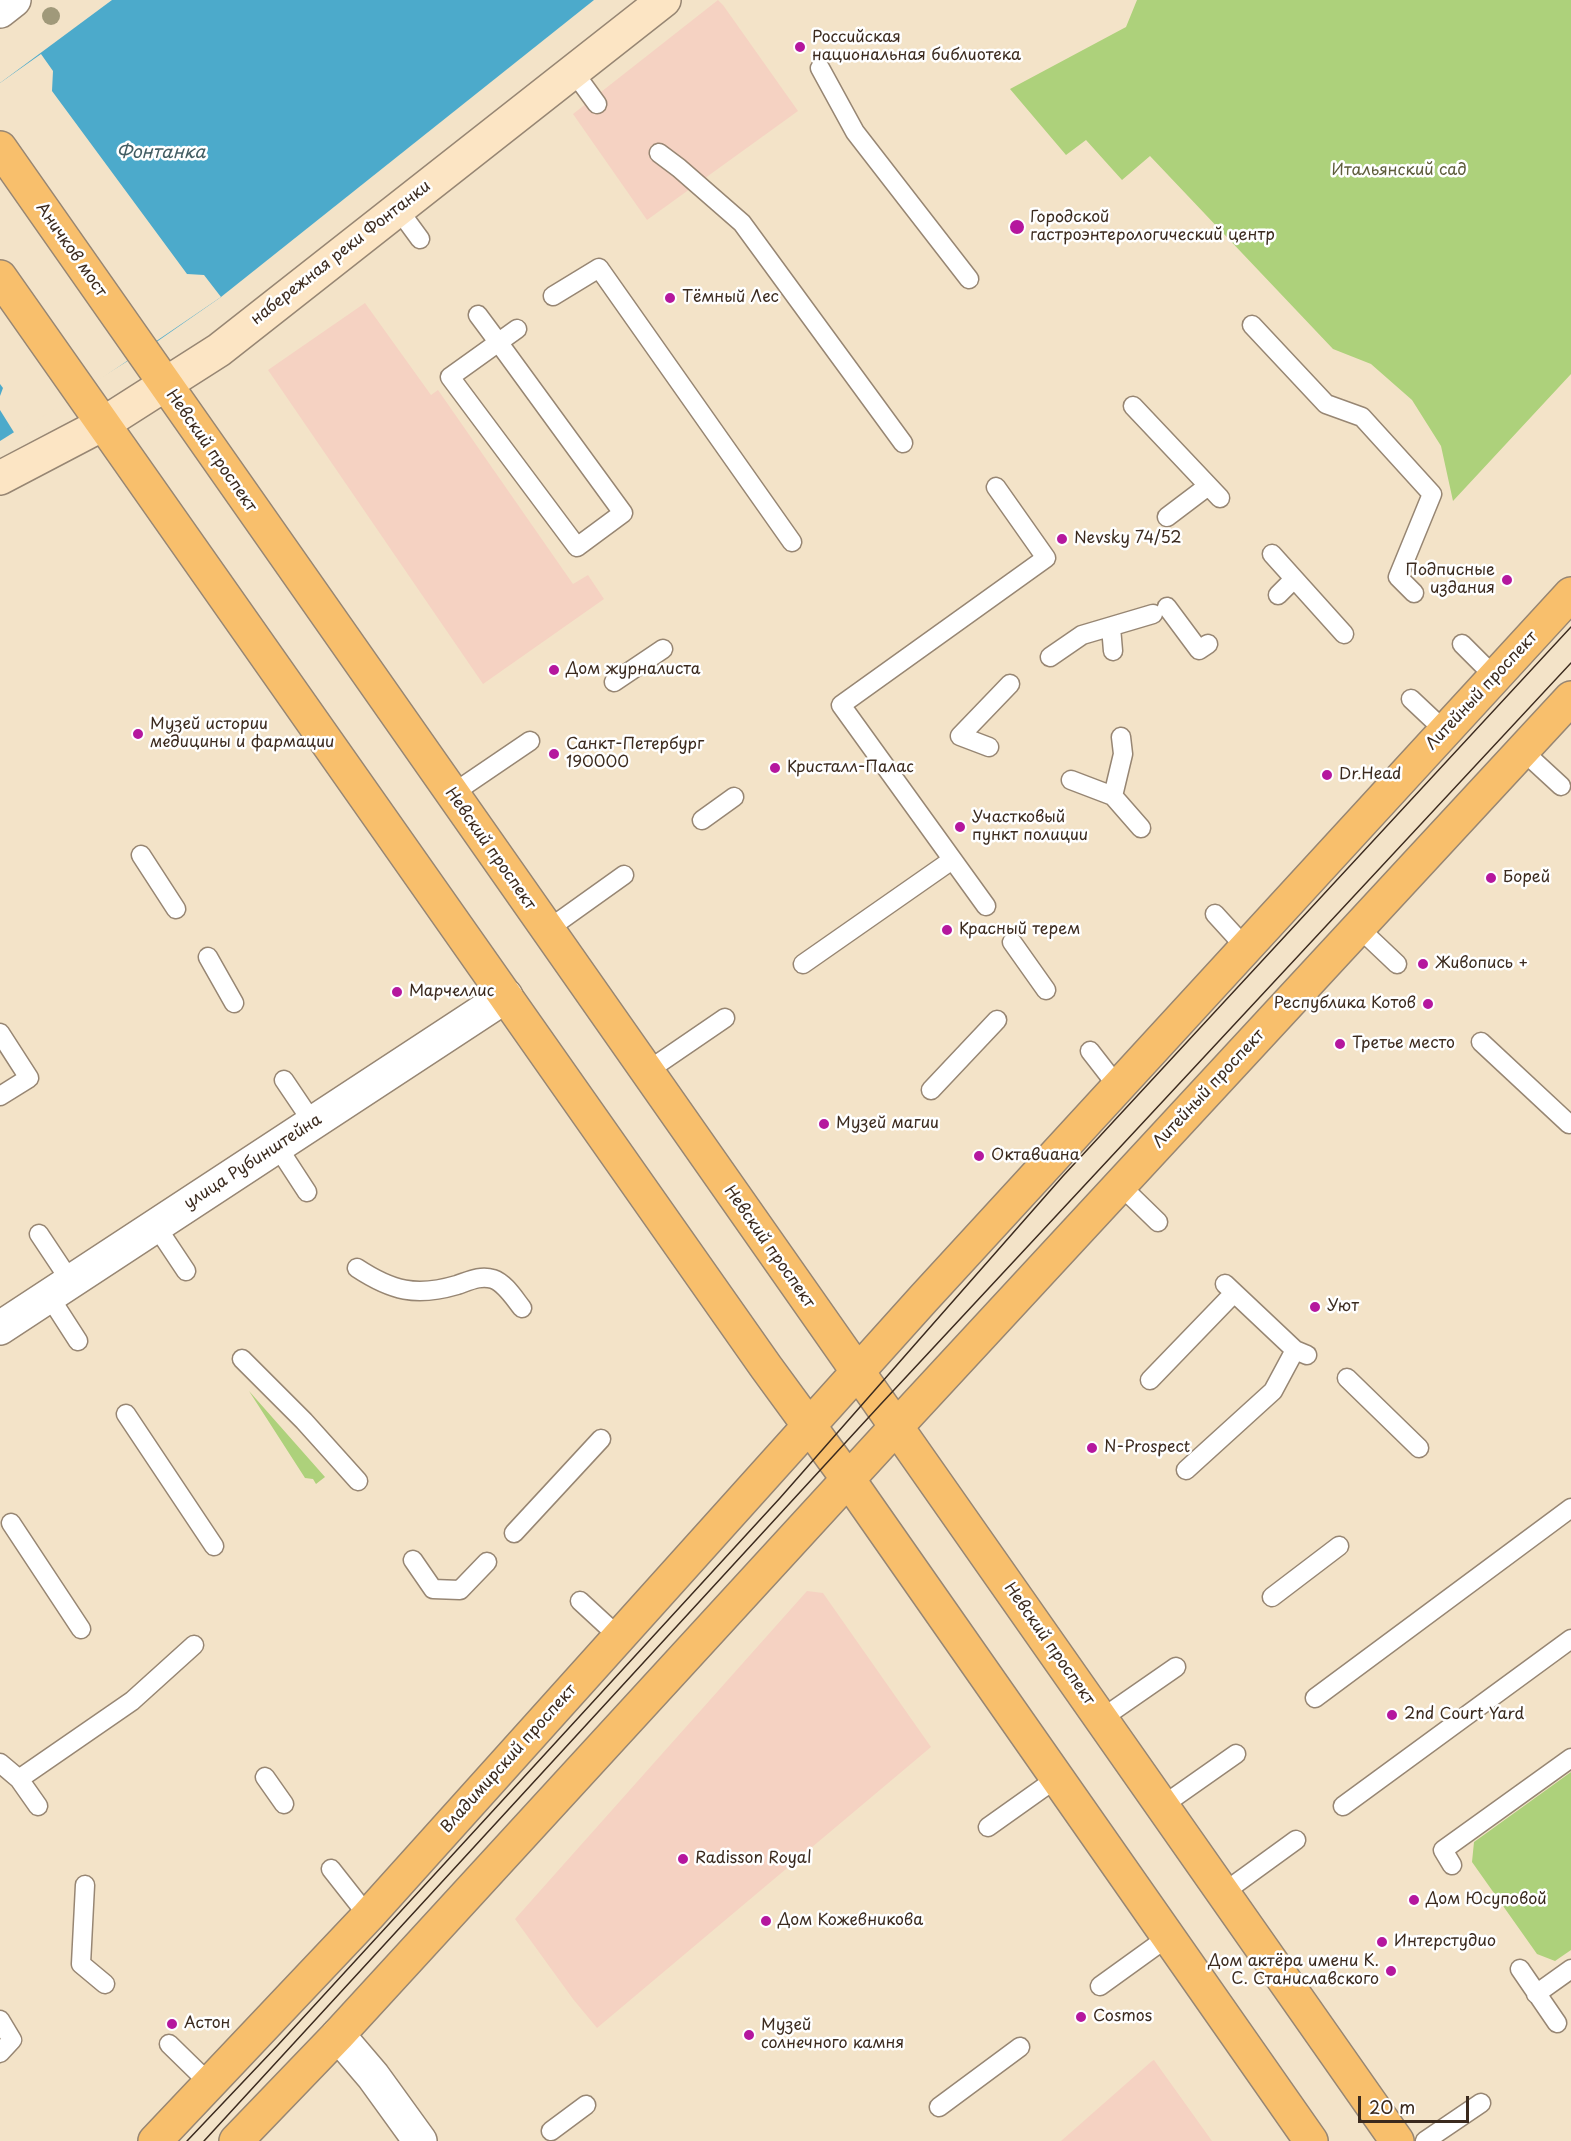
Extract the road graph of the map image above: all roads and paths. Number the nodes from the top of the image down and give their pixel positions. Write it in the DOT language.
graph roads {
  1 [pos="14,0"];
  2 [pos="664,0"];
  3 [pos="0,10"];
  4 [pos="820,68"];
  5 [pos="573,71"];
  6 [pos="597,104"];
  7 [pos="0,148"];
  8 [pos="659,153"];
  9 [pos="398,209"];
  10 [pos="420,239"];
  11 [pos="0,278"];
  12 [pos="969,279"];
  13 [pos="553,296"];
  14 [pos="478,315"];
  15 [pos="1252,326"];
  16 [pos="518,329"];
  17 [pos="498,342"];
  18 [pos="142,352"];
  19 [pos="165,385"];
  20 [pos="1133,406"];
  21 [pos="103,424"];
  22 [pos="903,443"];
  23 [pos="0,478"];
  24 [pos="996,487"];
  25 [pos="1167,517"];
  26 [pos="792,542"];
  27 [pos="1272,554"];
  28 [pos="1294,579"];
  29 [pos="1413,594"];
  30 [pos="1571,594"];
  31 [pos="1278,595"];
  32 [pos="1111,627"];
  33 [pos="1344,634"];
  34 [pos="1208,644"];
  35 [pos="1462,644"];
  36 [pos="663,649"];
  37 [pos="1113,651"];
  38 [pos="1050,657"];
  39 [pos="1495,677"];
  40 [pos="614,682"];
  41 [pos="1010,684"];
  42 [pos="1571,698"];
  43 [pos="1411,699"];
  44 [pos="1445,731"];
  45 [pos="1121,737"];
  46 [pos="530,741"];
  47 [pos="988,747"];
  48 [pos="1523,751"];
  49 [pos="1071,780"];
  50 [pos="1561,786"];
  51 [pos="452,794"];
  52 [pos="1113,796"];
  53 [pos="734,797"];
  54 [pos="702,820"];
  55 [pos="1141,828"];
  56 [pos="141,855"];
  57 [pos="952,860"];
  58 [pos="624,875"];
  59 [pos="986,906"];
  60 [pos="176,909"];
  61 [pos="1215,914"];
  62 [pos="1359,928"];
  63 [pos="547,930"];
  64 [pos="1012,942"];
  65 [pos="1246,948"];
  66 [pos="208,957"];
  67 [pos="803,964"];
  68 [pos="1397,964"];
  69 [pos="1036,986"];
  70 [pos="506,996"];
  71 [pos="234,1003"];
  72 [pos="725,1018"];
  73 [pos="997,1020"];
  74 [pos="0,1033"];
  75 [pos="1481,1042"];
  76 [pos="1090,1051"];
  77 [pos="646,1072"];
  78 [pos="284,1080"];
  79 [pos="1118,1087"];
  80 [pos="932,1090"];
  81 [pos="0,1096"];
  82 [pos="313,1123"];
  83 [pos="1569,1124"];
  84 [pos="277,1146"];
  85 [pos="1120,1185"];
  86 [pos="307,1192"];
  87 [pos="1158,1222"];
  88 [pos="156,1226"];
  89 [pos="39,1234"];
  90 [pos="357,1268"];
  91 [pos="186,1271"];
  92 [pos="59,1289"];
  93 [pos="522,1308"];
  94 [pos="0,1328"];
  95 [pos="78,1341"];
  96 [pos="242,1359"];
  97 [pos="857,1372"];
  98 [pos="1347,1378"];
  99 [pos="1150,1380"];
  100 [pos="126,1414"];
  101 [pos="809,1426"];
  102 [pos="896,1427"];
  103 [pos="601,1439"];
  104 [pos="1419,1448"];
  105 [pos="1186,1470"];
  106 [pos="848,1479"];
  107 [pos="358,1481"];
  108 [pos="1571,1508"];
  109 [pos="11,1523"];
  110 [pos="514,1533"];
  111 [pos="214,1546"];
  112 [pos="1339,1546"];
  113 [pos="413,1560"];
  114 [pos="487,1562"];
  115 [pos="1272,1597"];
  116 [pos="580,1601"];
  117 [pos="81,1629"];
  118 [pos="619,1637"];
  119 [pos="1571,1639"];
  120 [pos="194,1645"];
  121 [pos="1176,1667"];
  122 [pos="1315,1698"];
  123 [pos="1101,1719"];
  124 [pos="1236,1754"];
  125 [pos="1571,1758"];
  126 [pos="0,1763"];
  127 [pos="264,1777"];
  128 [pos="1057,1778"];
  129 [pos="20,1779"];
  130 [pos="285,1804"];
  131 [pos="38,1806"];
  132 [pos="1162,1806"];
  133 [pos="1343,1806"];
  134 [pos="988,1827"];
  135 [pos="1296,1840"];
  136 [pos="1452,1865"];
  137 [pos="331,1869"];
  138 [pos="85,1885"];
  139 [pos="1223,1893"];
  140 [pos="368,1916"];
  141 [pos="1168,1937"];
  142 [pos="1520,1969"];
  143 [pos="1571,1969"];
  144 [pos="105,1984"];
  145 [pos="1100,1986"];
  146 [pos="1536,1994"];
  147 [pos="0,2020"];
  148 [pos="1557,2023"];
  149 [pos="338,2035"];
  150 [pos="169,2044"];
  151 [pos="1020,2047"];
  152 [pos="0,2053"];
  153 [pos="210,2084"];
  154 [pos="1481,2103"];
  155 [pos="586,2105"];
  156 [pos="939,2107"];
  157 [pos="551,2131"];
  158 [pos="156,2141"];
  159 [pos="237,2141"];
  160 [pos="420,2141"];
  161 [pos="1311,2141"];
  162 [pos="1397,2141"];
  163 [pos="1425,2141"];
  1 -- 3 [label="street"];
  2 -- 5 [label="main road, набережная реки Фонтанки"];
  4 -- 12 [label="lane"];
  5 -- 6 [label="lane"];
  5 -- 9 [label="main road, набережная реки Фонтанки"];
  7 -- 18 [label="main road, Аничков мост"];
  8 -- 22 [label="lane"];
  9 -- 10 [label="lane"];
  9 -- 19 [label="main road, набережная реки Фонтанки"];
  11 -- 21 [label="main road"];
  13 -- 26 [label="lane"];
  14 -- 17 [label="lane"];
  15 -- 29 [label="lane"];
  16 -- 17 [label="lane"];
  17 -- 17 [label="lane"];
  18 -- 19 [label="main road, Невский проспект"];
  19 -- 21 [label="main road, набережная реки Фонтанки"];
  19 -- 51 [label="main road, Невский проспект"];
  20 -- 25 [label="lane"];
  21 -- 23 [label="main road, набережная реки Фонтанки"];
  21 -- 70 [label="main road"];
  24 -- 57 [label="lane"];
  27 -- 28 [label="lane"];
  28 -- 31 [label="lane"];
  28 -- 33 [label="lane"];
  30 -- 39 [label="main road, Литейный проспект"];
  32 -- 34 [label="lane"];
  32 -- 37 [label="lane"];
  32 -- 38 [label="lane"];
  35 -- 39 [label="lane"];
  36 -- 40 [label="lane"];
  39 -- 44 [label="main road, Литейный проспект"];
  41 -- 47 [label="lane"];
  42 -- 48 [label="main road, Литейный проспект"];
  43 -- 44 [label="lane"];
  44 -- 65 [label="main road, Литейный проспект"];
  45 -- 52 [label="lane"];
  46 -- 51 [label="lane"];
  48 -- 50 [label="lane"];
  48 -- 62 [label="main road, Литейный проспект"];
  49 -- 52 [label="lane"];
  51 -- 63 [label="main road, Невский проспект"];
  52 -- 55 [label="lane"];
  53 -- 54 [label="lane"];
  56 -- 60 [label="lane"];
  57 -- 59 [label="lane"];
  57 -- 67 [label="lane"];
  58 -- 63 [label="lane"];
  61 -- 65 [label="lane"];
  62 -- 68 [label="lane"];
  62 -- 85 [label="main road, Литейный проспект"];
  63 -- 77 [label="main road, Невский проспект"];
  64 -- 69 [label="lane"];
  65 -- 79 [label="main road, Литейный проспект"];
  66 -- 71 [label="lane"];
  70 -- 82 [label="street, улица Рубинштейна"];
  70 -- 101 [label="main road"];
  72 -- 77 [label="lane"];
  73 -- 80 [label="lane"];
  74 -- 81 [label="lane"];
  75 -- 83 [label="lane"];
  76 -- 79 [label="lane"];
  77 -- 97 [label="main road, Невский проспект"];
  78 -- 82 [label="lane"];
  79 -- 97 [label="main road, Литейный проспект"];
  82 -- 84 [label="street, улица Рубинштейна"];
  84 -- 86 [label="lane"];
  84 -- 88 [label="street, улица Рубинштейна"];
  85 -- 87 [label="lane"];
  85 -- 102 [label="main road, Литейный проспект"];
  88 -- 91 [label="lane"];
  88 -- 92 [label="street, улица Рубинштейна"];
  89 -- 92 [label="lane"];
  90 -- 93 [label="lane"];
  92 -- 94 [label="street, улица Рубинштейна"];
  92 -- 95 [label="lane"];
  96 -- 107 [label="lane"];
  97 -- 101 [label="main road, Владимирский проспект"];
  97 -- 102 [label="main road, Невский проспект"];
  98 -- 104 [label="lane"];
  99 -- 105 [label="lane"];
  100 -- 111 [label="lane"];
  101 -- 106 [label="main road"];
  101 -- 118 [label="main road, Владимирский проспект"];
  102 -- 106 [label="main road, Литейный проспект"];
  102 -- 123 [label="main road, Невский проспект"];
  103 -- 110 [label="lane"];
  106 -- 128 [label="main road"];
  106 -- 149 [label="main road"];
  108 -- 122 [label="lane"];
  109 -- 117 [label="lane"];
  112 -- 115 [label="lane"];
  113 -- 114 [label="lane"];
  116 -- 118 [label="lane"];
  118 -- 140 [label="main road, Владимирский проспект"];
  119 -- 133 [label="lane"];
  120 -- 129 [label="lane"];
  121 -- 123 [label="lane"];
  123 -- 132 [label="main road, Невский проспект"];
  124 -- 132 [label="lane"];
  125 -- 136 [label="lane"];
  126 -- 129 [label="lane"];
  127 -- 130 [label="lane"];
  128 -- 134 [label="lane"];
  128 -- 141 [label="main road"];
  129 -- 131 [label="lane"];
  132 -- 139 [label="main road, Невский проспект"];
  135 -- 139 [label="lane"];
  137 -- 140 [label="lane"];
  138 -- 144 [label="lane"];
  139 -- 162 [label="main road, Невский проспект"];
  140 -- 153 [label="main road, Владимирский проспект"];
  141 -- 145 [label="lane"];
  141 -- 161 [label="main road"];
  142 -- 146 [label="lane"];
  143 -- 146 [label="lane"];
  146 -- 148 [label="lane"];
  147 -- 152 [label="lane"];
  149 -- 159 [label="main road"];
  149 -- 160 [label="street"];
  150 -- 153 [label="lane"];
  151 -- 156 [label="lane"];
  153 -- 158 [label="main road, Владимирский проспект"];
  154 -- 163 [label="lane"];
  155 -- 157 [label="lane"];
}
